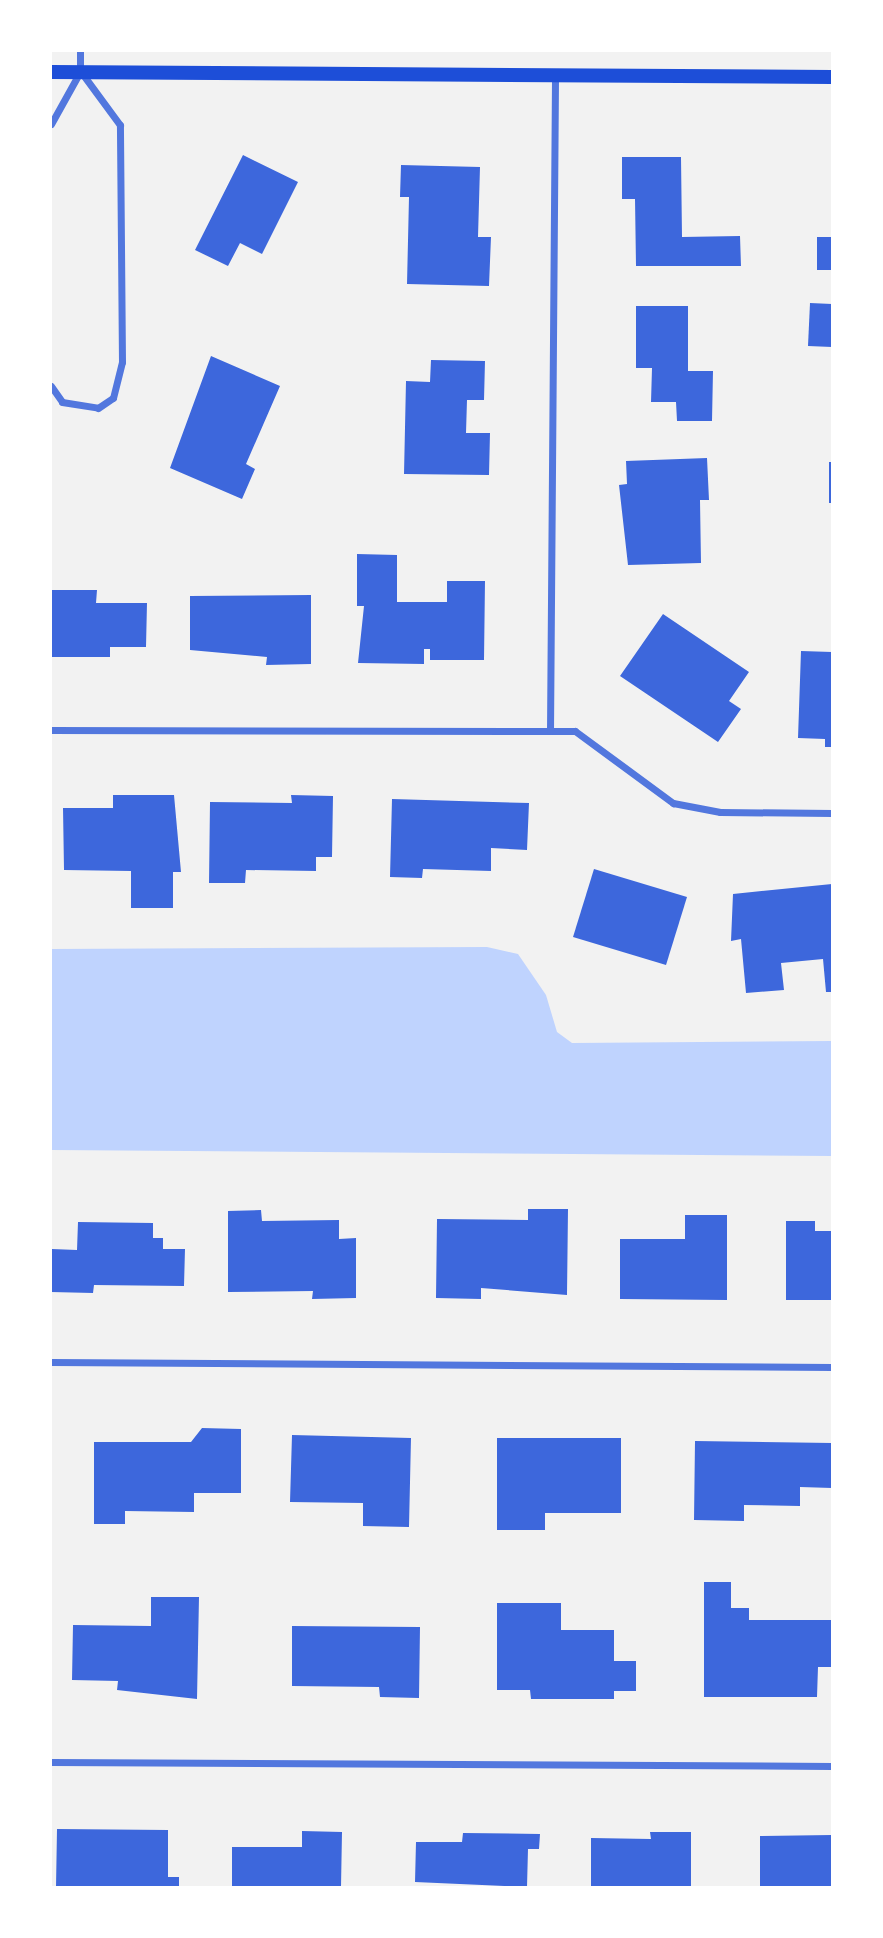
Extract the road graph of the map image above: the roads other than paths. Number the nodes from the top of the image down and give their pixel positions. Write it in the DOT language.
graph roads {
  1 [pos="80,51"];
  2 [pos="51,72"];
  3 [pos="80,72"];
  4 [pos="555,75"];
  5 [pos="832,77"];
  6 [pos="51,124"];
  7 [pos="51,386"];
  8 [pos="51,730"];
  9 [pos="550,731"];
  10 [pos="832,813"];
  11 [pos="51,1362"];
  12 [pos="832,1367"];
  13 [pos="51,1762"];
  14 [pos="832,1766"];
  1 -- 3 [label="street"];
  2 -- 3 [label="main road"];
  3 -- 4 [label="main road"];
  3 -- 6 [label="street"];
  3 -- 7 [label="street"];
  4 -- 5 [label="main road"];
  4 -- 9 [label="street"];
  8 -- 9 [label="street"];
  9 -- 10 [label="street"];
  11 -- 12 [label="street"];
  13 -- 14 [label="street"];
}
